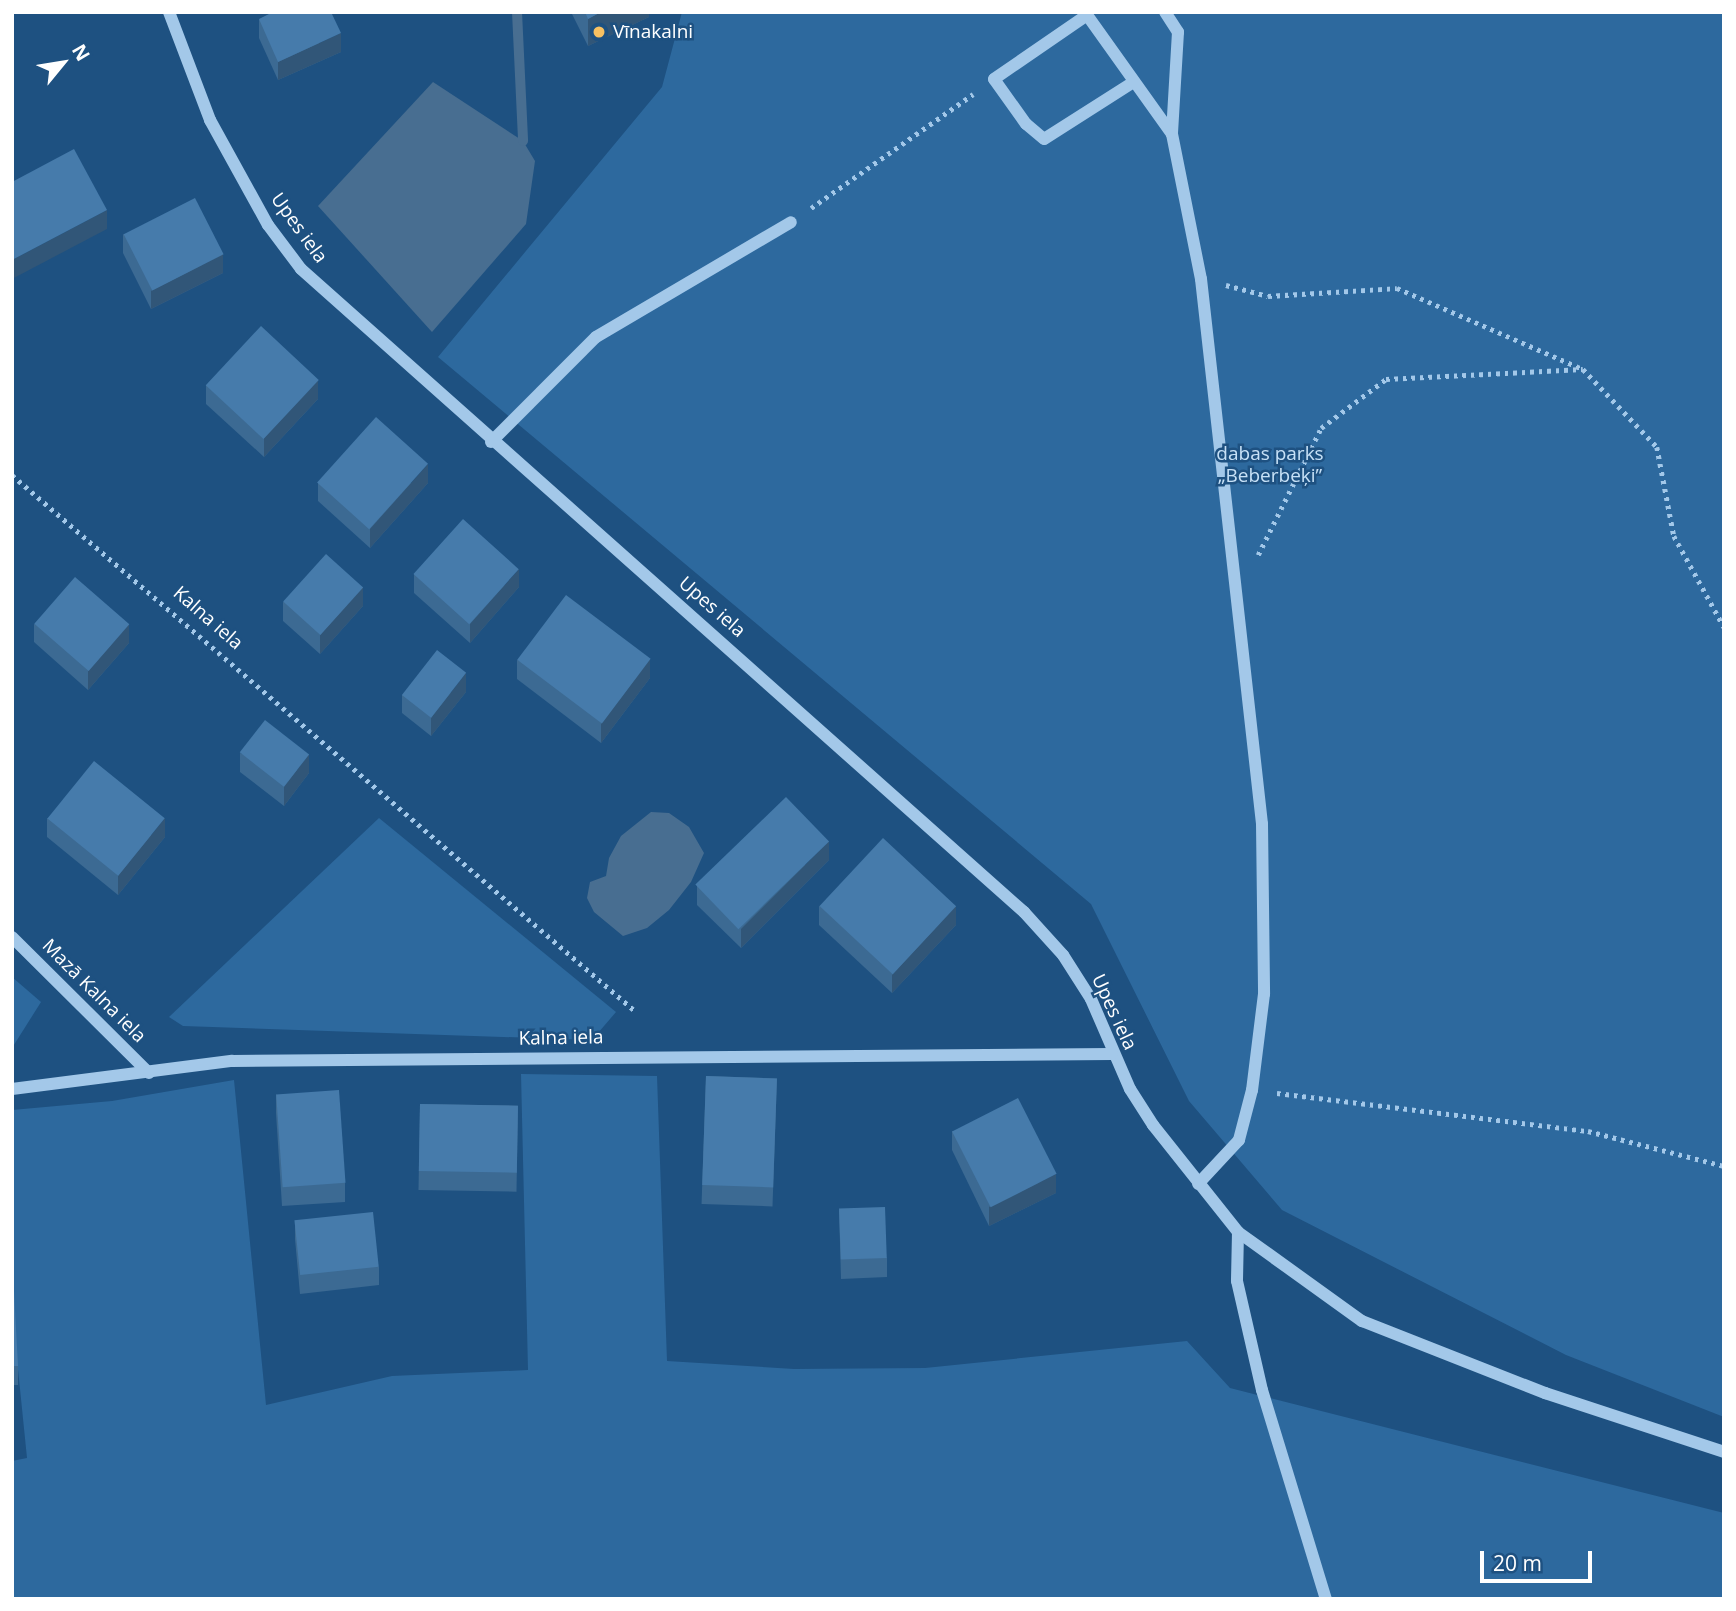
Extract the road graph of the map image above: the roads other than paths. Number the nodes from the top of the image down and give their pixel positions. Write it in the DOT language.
graph roads {
  1 [pos="169,12"];
  2 [pos="1165,12"];
  3 [pos="1132,83"];
  4 [pos="1172,134"];
  5 [pos="790,222"];
  6 [pos="491,442"];
  7 [pos="12,937"];
  8 [pos="1112,1054"];
  9 [pos="149,1073"];
  10 [pos="12,1088"];
  11 [pos="1198,1184"];
  12 [pos="1238,1232"];
  13 [pos="1724,1452"];
  14 [pos="1326,1599"];
  1 -- 6 [label="street, Upes iela"];
  2 -- 4 [label="street"];
  3 -- 3 [label="street"];
  3 -- 4 [label="street"];
  4 -- 11 [label="street"];
  5 -- 6 [label="street"];
  6 -- 8 [label="street, Upes iela"];
  7 -- 9 [label="street, Mazā Kalna iela"];
  8 -- 9 [label="street, Kalna iela"];
  8 -- 11 [label="street, Upes iela"];
  9 -- 10 [label="street, Kalna iela"];
  11 -- 12 [label="street, Upes iela"];
  12 -- 13 [label="street, Upes iela"];
  12 -- 14 [label="street"];
}
